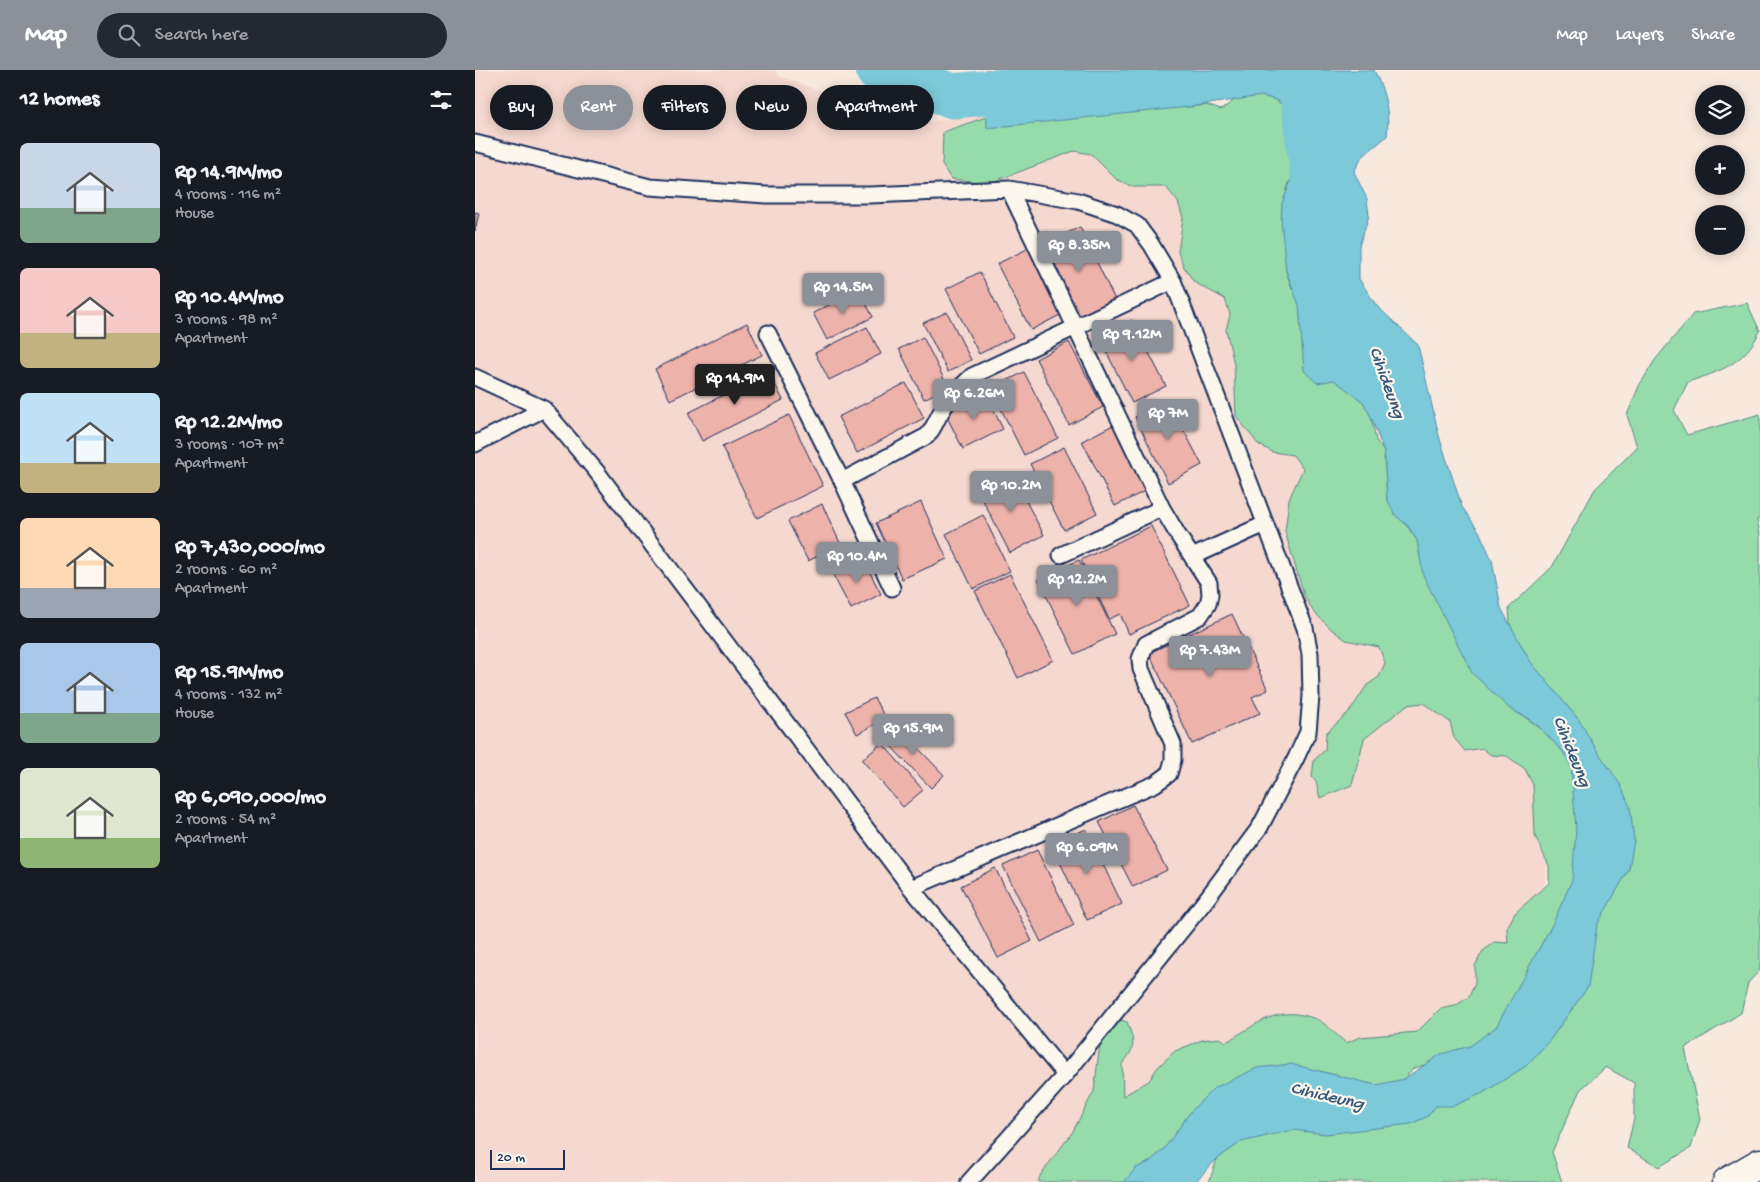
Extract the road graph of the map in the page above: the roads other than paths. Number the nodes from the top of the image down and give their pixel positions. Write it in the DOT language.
graph roads {
  1 [pos="475,143"];
  2 [pos="1009,189"];
  3 [pos="1173,281"];
  4 [pos="1076,328"];
  5 [pos="768,333"];
  6 [pos="475,377"];
  7 [pos="544,409"];
  8 [pos="475,444"];
  9 [pos="842,481"];
  10 [pos="1162,508"];
  11 [pos="1265,524"];
  12 [pos="1061,555"];
  13 [pos="1192,557"];
  14 [pos="892,588"];
  15 [pos="911,888"];
  16 [pos="1065,1075"];
  17 [pos="1760,1163"];
  18 [pos="969,1182"];
  19 [pos="1727,1182"];
  1 -- 2 [label="lane"];
  2 -- 3 [label="lane"];
  2 -- 4 [label="lane"];
  3 -- 4 [label="lane"];
  3 -- 11 [label="lane"];
  4 -- 9 [label="lane"];
  4 -- 10 [label="lane"];
  5 -- 9 [label="lane"];
  6 -- 7 [label="lane"];
  7 -- 8 [label="lane"];
  7 -- 15 [label="lane"];
  9 -- 14 [label="lane"];
  10 -- 12 [label="lane"];
  10 -- 13 [label="lane"];
  11 -- 13 [label="lane"];
  11 -- 16 [label="lane"];
  13 -- 15 [label="lane"];
  15 -- 16 [label="lane"];
  16 -- 18 [label="lane"];
  17 -- 19 [label="street"];
}
